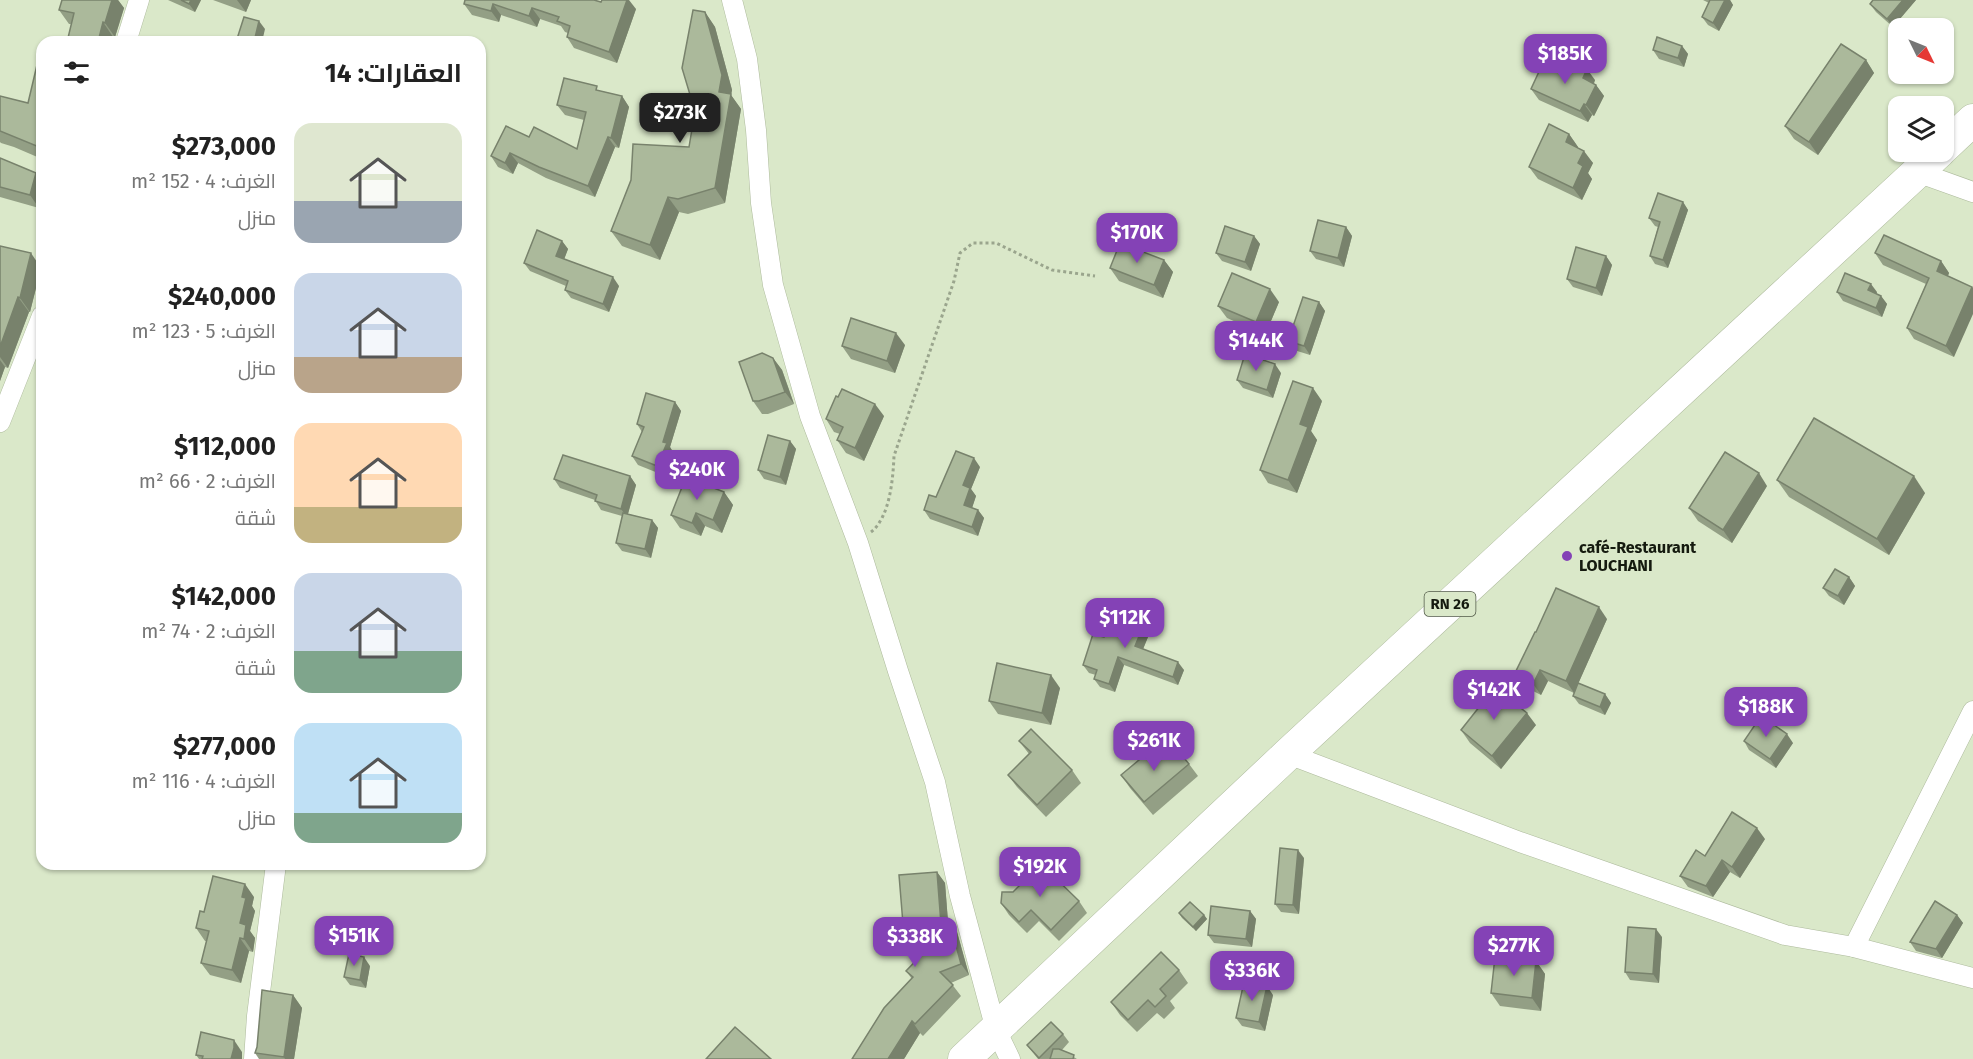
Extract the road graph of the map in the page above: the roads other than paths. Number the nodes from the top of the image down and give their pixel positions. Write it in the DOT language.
graph roads {
  1 [pos="139,0"];
  2 [pos="732,0"];
  3 [pos="128,36"];
  4 [pos="1973,120"];
  5 [pos="1954,138"];
  6 [pos="1928,162"];
  7 [pos="1973,192"];
  8 [pos="36,331"];
  9 [pos="0,422"];
  10 [pos="1973,711"];
  11 [pos="1288,754"];
  12 [pos="275,870"];
  13 [pos="1854,947"];
  14 [pos="1973,978"];
  15 [pos="996,1030"];
  16 [pos="254,1059"];
  17 [pos="964,1059"];
  18 [pos="1010,1059"];
  1 -- 3 [label="street"];
  2 -- 15 [label="street"];
  4 -- 5 [label="main road"];
  6 -- 7 [label="street"];
  6 -- 11 [label="main road, RN 26"];
  8 -- 9 [label="street"];
  10 -- 13 [label="street"];
  11 -- 13 [label="street"];
  11 -- 15 [label="main road, RN 26"];
  12 -- 16 [label="street"];
  13 -- 14 [label="street"];
  15 -- 17 [label="main road, RN 26"];
  15 -- 18 [label="street"];
}
